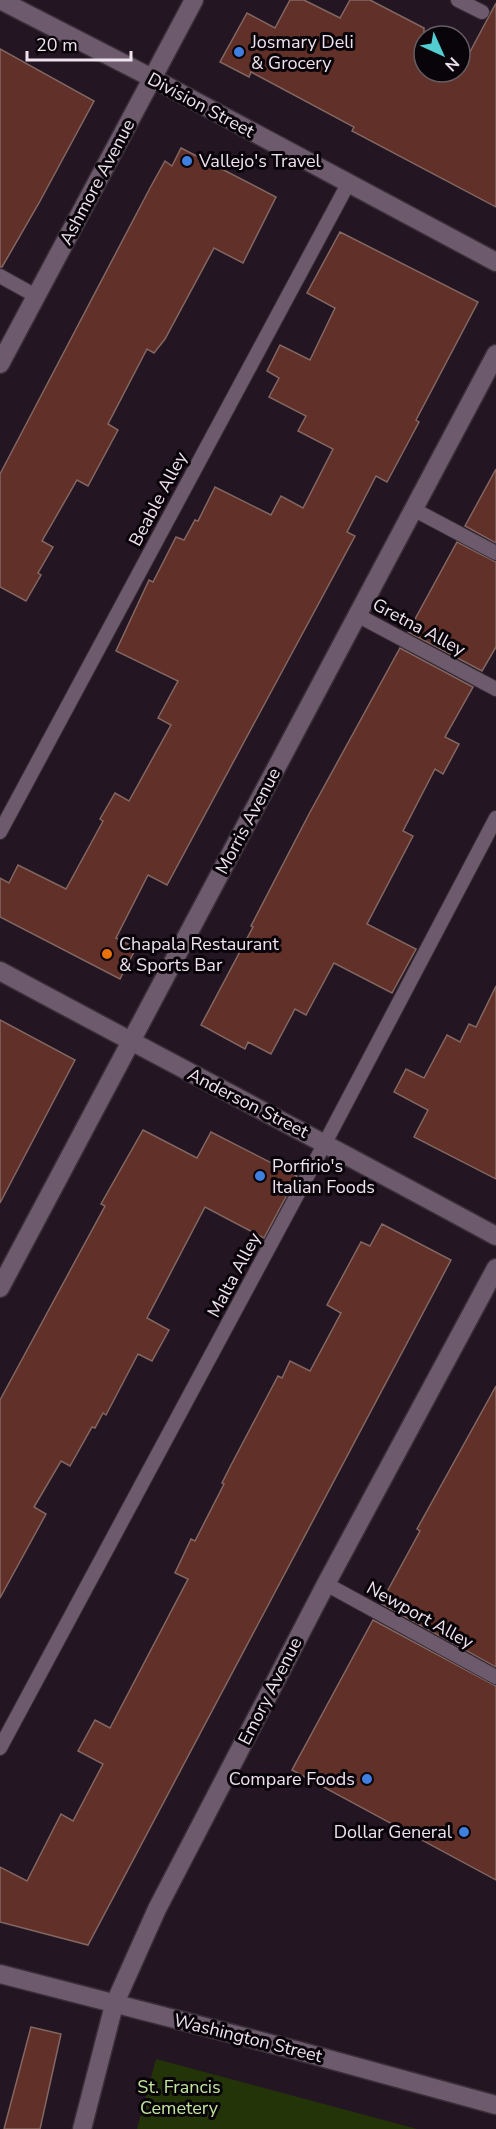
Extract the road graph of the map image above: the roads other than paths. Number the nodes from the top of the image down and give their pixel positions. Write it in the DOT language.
graph roads {
  1 [pos="0,0"];
  2 [pos="194,0"];
  3 [pos="458,0"];
  4 [pos="482,12"];
  5 [pos="152,78"];
  6 [pos="348,183"];
  7 [pos="496,262"];
  8 [pos="0,276"];
  9 [pos="36,296"];
  10 [pos="496,354"];
  11 [pos="0,364"];
  12 [pos="413,509"];
  13 [pos="496,554"];
  14 [pos="357,615"];
  15 [pos="496,688"];
  16 [pos="496,818"];
  17 [pos="0,832"];
  18 [pos="0,970"];
  19 [pos="131,1042"];
  20 [pos="325,1143"];
  21 [pos="496,1236"];
  22 [pos="496,1268"];
  23 [pos="0,1288"];
  24 [pos="326,1584"];
  25 [pos="496,1677"];
  26 [pos="0,1748"];
  27 [pos="0,1974"];
  28 [pos="114,2004"];
  29 [pos="496,2105"];
  30 [pos="82,2129"];
  1 -- 5 [label="street, Division Street"];
  2 -- 5 [label="street, Ashmore Avenue"];
  3 -- 4 [label="lane"];
  5 -- 6 [label="street, Division Street"];
  5 -- 9 [label="street, Ashmore Avenue"];
  6 -- 7 [label="street, Division Street"];
  6 -- 17 [label="lane, Beable Alley"];
  8 -- 9 [label="lane"];
  9 -- 11 [label="street, Ashmore Avenue"];
  10 -- 12 [label="street, Morris Avenue"];
  12 -- 13 [label="lane"];
  12 -- 14 [label="street, Morris Avenue"];
  14 -- 15 [label="lane, Gretna Alley"];
  14 -- 19 [label="street, Morris Avenue"];
  16 -- 20 [label="lane, Malta Alley"];
  18 -- 19 [label="street, Anderson Street"];
  19 -- 20 [label="street, Anderson Street"];
  19 -- 23 [label="street, Morris Avenue"];
  20 -- 21 [label="street, Anderson Street"];
  20 -- 26 [label="lane, Malta Alley"];
  22 -- 24 [label="street, Emory Avenue"];
  24 -- 25 [label="lane, Newport Alley"];
  24 -- 28 [label="street, Emory Avenue"];
  27 -- 28 [label="street, Washington Street"];
  28 -- 29 [label="street, Washington Street"];
  28 -- 30 [label="street, Emory Avenue"];
}
